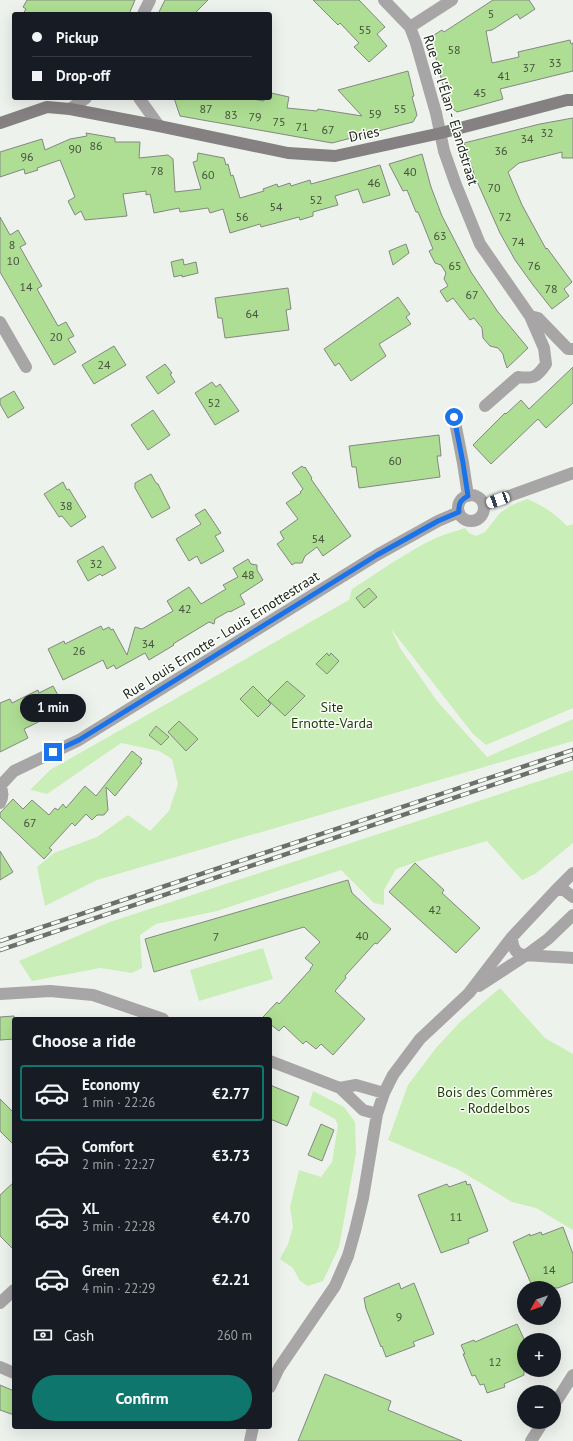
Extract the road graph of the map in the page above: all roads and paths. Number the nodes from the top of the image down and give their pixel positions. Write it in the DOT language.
graph roads {
  1 [pos="150,0"];
  2 [pos="384,0"];
  3 [pos="452,0"];
  4 [pos="144,12"];
  5 [pos="410,27"];
  6 [pos="83,100"];
  7 [pos="140,100"];
  8 [pos="573,100"];
  9 [pos="70,110"];
  10 [pos="0,123"];
  11 [pos="159,126"];
  12 [pos="441,133"];
  13 [pos="530,316"];
  14 [pos="0,322"];
  15 [pos="573,349"];
  16 [pos="26,366"];
  17 [pos="485,406"];
  18 [pos="454,417"];
  19 [pos="573,473"];
  20 [pos="468,496"];
  21 [pos="484,505"];
  22 [pos="459,512"];
  23 [pos="0,785"];
  24 [pos="0,802"];
  25 [pos="573,873"];
  26 [pos="556,890"];
  27 [pos="573,897"];
  28 [pos="573,915"];
  29 [pos="512,938"];
  30 [pos="525,956"];
  31 [pos="573,958"];
  32 [pos="469,993"];
  33 [pos="0,994"];
  34 [pos="157,1017"];
  35 [pos="272,1062"];
  36 [pos="340,1088"];
  37 [pos="384,1093"];
  38 [pos="378,1114"];
  39 [pos="12,1292"];
  40 [pos="0,1303"];
  41 [pos="0,1367"];
  42 [pos="12,1372"];
  43 [pos="573,1375"];
  44 [pos="272,1383"];
  45 [pos="561,1394"];
  46 [pos="253,1429"];
  47 [pos="539,1429"];
  48 [pos="250,1441"];
  49 [pos="531,1441"];
  1 -- 4 [label="street"];
  2 -- 5 [label="street, Rue de l'Élan - Elandstraat"];
  3 -- 5 [label="street"];
  5 -- 12 [label="street, Rue de l'Élan - Elandstraat"];
  6 -- 9 [label="street"];
  7 -- 11 [label="street"];
  8 -- 12 [label="street, Dries"];
  9 -- 10 [label="street, Dries"];
  9 -- 11 [label="street, Dries"];
  11 -- 12 [label="street, Dries"];
  12 -- 13 [label="street, Rue de l'Élan - Elandstraat"];
  13 -- 15 [label="street, Rue de l'Élan - Elandstraat"];
  13 -- 17 [label="street, Rue de l'Élan - Elandstraat"];
  14 -- 16 [label="street"];
  18 -- 20 [label="street"];
  19 -- 21 [label="street"];
  20 -- 21 [label="street"];
  20 -- 22 [label="street"];
  21 -- 22 [label="street"];
  22 -- 23 [label="street, Rue Louis Ernotte - Louis Ernottestraat"];
  23 -- 24 [label="street, Rue Louis Ernotte - Louis Ernottestraat"];
  25 -- 26 [label="street"];
  26 -- 27 [label="street"];
  26 -- 29 [label="street"];
  28 -- 30 [label="street"];
  29 -- 30 [label="street"];
  29 -- 32 [label="street"];
  30 -- 31 [label="street"];
  30 -- 32 [label="street"];
  32 -- 37 [label="street"];
  33 -- 34 [label="street"];
  35 -- 36 [label="street"];
  36 -- 37 [label="street"];
  36 -- 38 [label="street"];
  37 -- 38 [label="street"];
  38 -- 44 [label="street"];
  39 -- 40 [label="street"];
  41 -- 42 [label="street"];
  43 -- 45 [label="street"];
  46 -- 48 [label="street"];
  47 -- 49 [label="street"];
}
